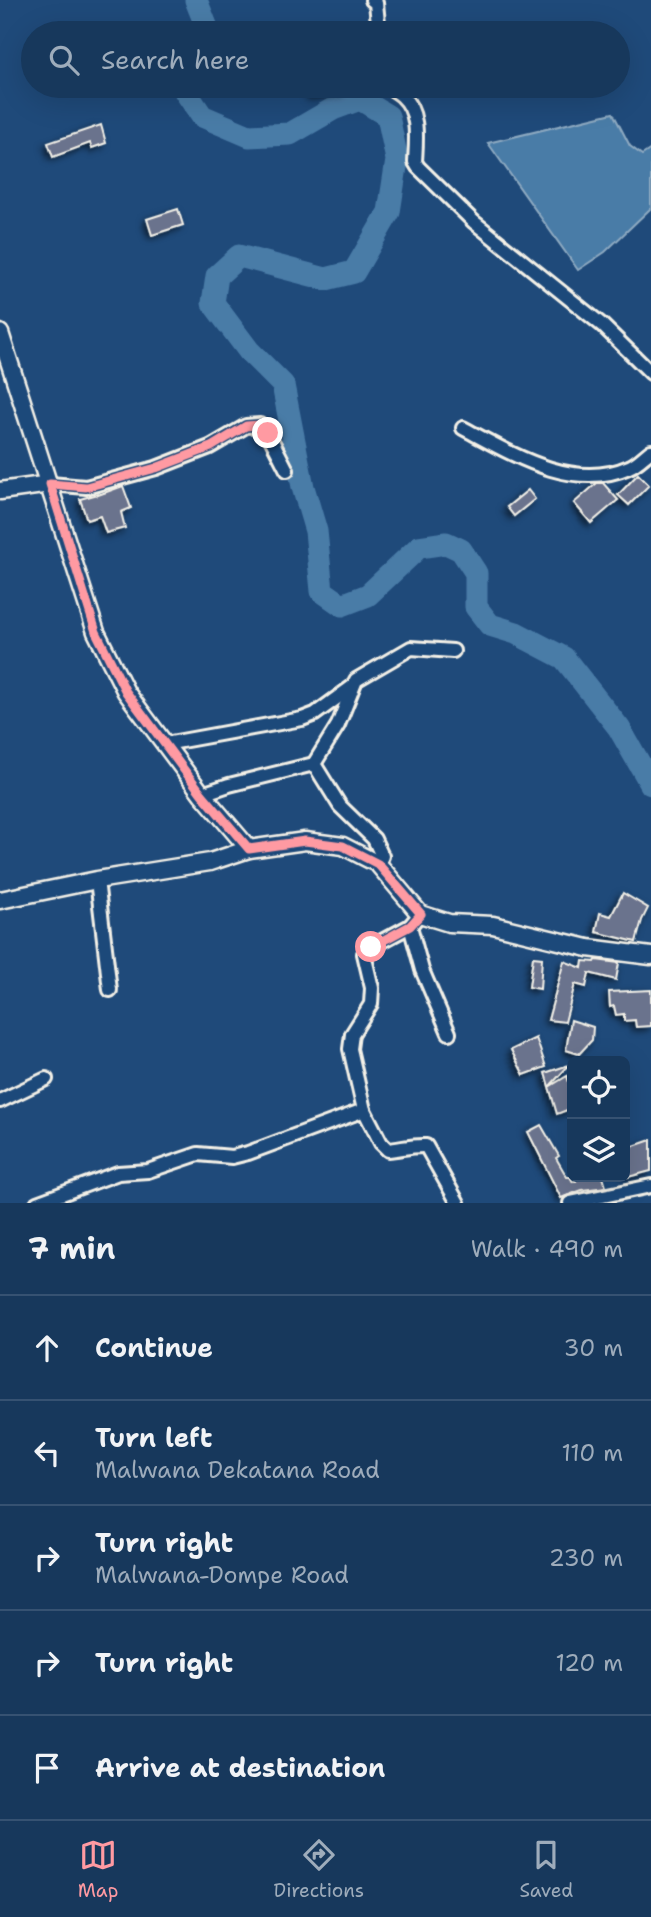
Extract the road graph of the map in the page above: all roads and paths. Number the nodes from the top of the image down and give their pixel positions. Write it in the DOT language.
graph roads {
  1 [pos="372,0"];
  2 [pos="378,21"];
  3 [pos="405,98"];
  4 [pos="0,333"];
  5 [pos="651,373"];
  6 [pos="463,428"];
  7 [pos="651,451"];
  8 [pos="287,470"];
  9 [pos="50,484"];
  10 [pos="0,491"];
  11 [pos="453,651"];
  12 [pos="352,687"];
  13 [pos="165,744"];
  14 [pos="314,764"];
  15 [pos="202,794"];
  16 [pos="249,849"];
  17 [pos="378,864"];
  18 [pos="97,880"];
  19 [pos="0,900"];
  20 [pos="415,920"];
  21 [pos="651,956"];
  22 [pos="110,990"];
  23 [pos="449,1033"];
  24 [pos="46,1079"];
  25 [pos="0,1101"];
  26 [pos="365,1110"];
  27 [pos="651,1186"];
  28 [pos="37,1203"];
  29 [pos="458,1203"];
  30 [pos="570,1203"];
  1 -- 2 [label="street"];
  3 -- 5 [label="street"];
  4 -- 9 [label="main road"];
  6 -- 7 [label="street"];
  8 -- 9 [label="street"];
  9 -- 10 [label="main road"];
  9 -- 13 [label="main road"];
  11 -- 12 [label="street"];
  12 -- 13 [label="street"];
  12 -- 14 [label="street"];
  13 -- 15 [label="main road"];
  14 -- 15 [label="street"];
  14 -- 17 [label="street"];
  15 -- 16 [label="main road"];
  16 -- 17 [label="main road"];
  16 -- 18 [label="main road"];
  17 -- 20 [label="main road"];
  18 -- 19 [label="main road"];
  18 -- 22 [label="street"];
  20 -- 21 [label="main road"];
  20 -- 23 [label="street"];
  20 -- 26 [label="street"];
  24 -- 25 [label="street"];
  26 -- 28 [label="street"];
  26 -- 29 [label="street"];
  27 -- 30 [label="street"];
}
